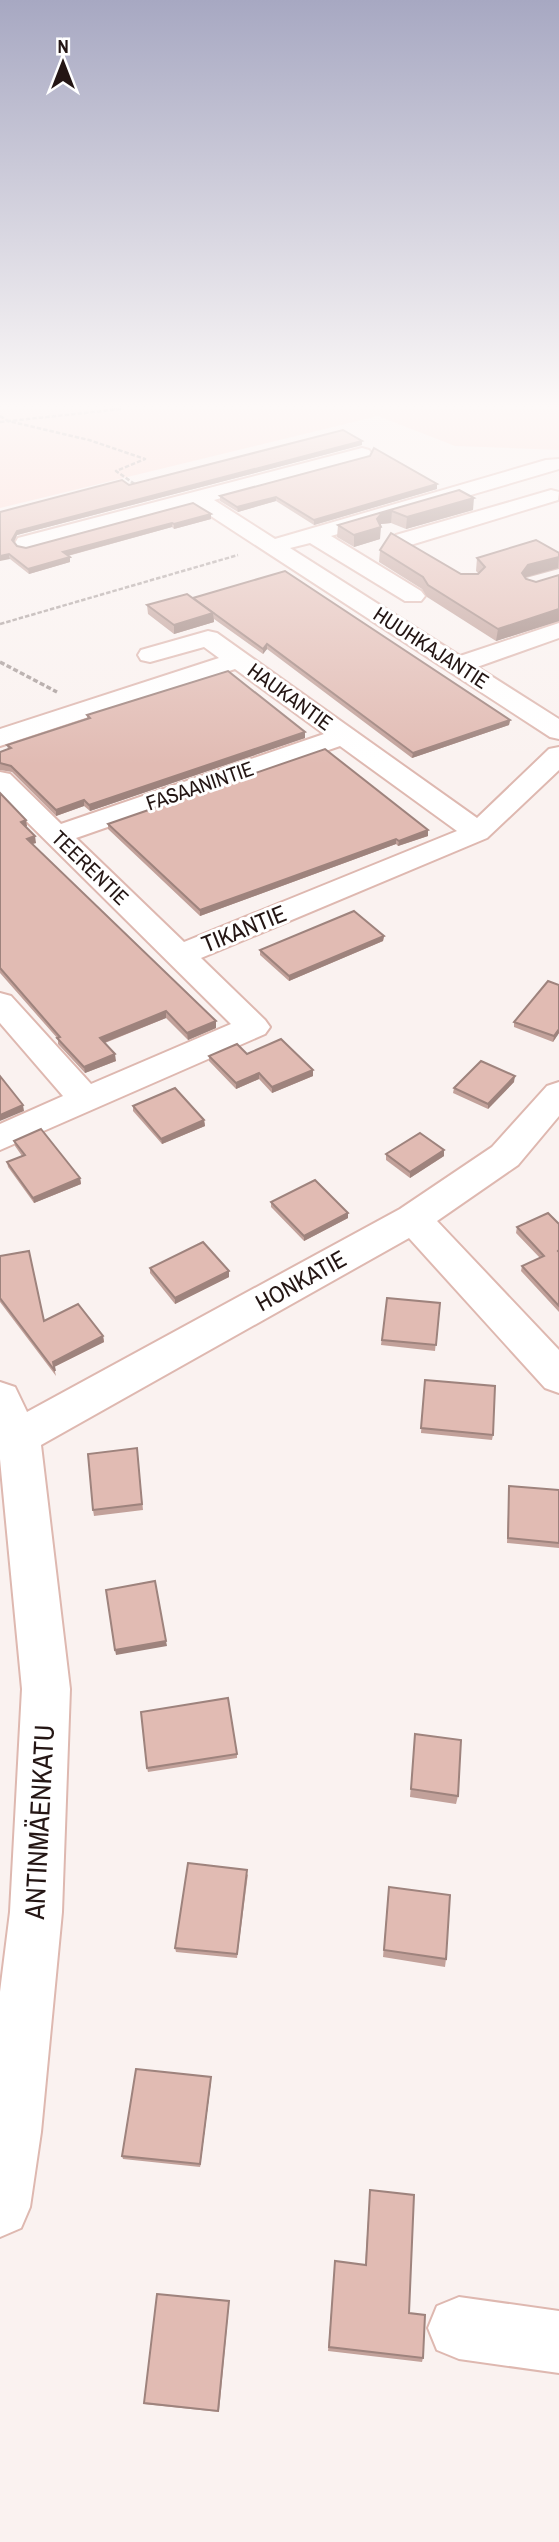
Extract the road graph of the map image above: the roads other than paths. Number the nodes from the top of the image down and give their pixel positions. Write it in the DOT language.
graph roads {
  1 [pos="84,528"];
  2 [pos="241,528"];
  3 [pos="336,528"];
  4 [pos="383,528"];
  5 [pos="448,528"];
  6 [pos="313,534"];
  7 [pos="404,540"];
  8 [pos="26,543"];
  9 [pos="270,547"];
  10 [pos="425,553"];
  11 [pos="413,596"];
  12 [pos="559,630"];
  13 [pos="150,655"];
  14 [pos="238,660"];
  15 [pos="458,665"];
  16 [pos="559,731"];
  17 [pos="344,736"];
  18 [pos="0,738"];
  19 [pos="559,755"];
  20 [pos="0,780"];
  21 [pos="477,832"];
  22 [pos="56,835"];
  23 [pos="180,955"];
  24 [pos="0,1003"];
  25 [pos="559,1094"];
  26 [pos="85,1099"];
  27 [pos="0,1138"];
  28 [pos="413,1219"];
  29 [pos="559,1377"];
  30 [pos="10,1418"];
  31 [pos="0,2207"];
  32 [pos="459,2328"];
  33 [pos="559,2342"];
  1 -- 8 [label="street"];
  2 -- 9 [label="street, HUUHKAJANTIE"];
  3 -- 6 [label="street"];
  4 -- 7 [label="street"];
  5 -- 7 [label="street"];
  6 -- 9 [label="street"];
  6 -- 11 [label="street"];
  7 -- 10 [label="street"];
  9 -- 15 [label="street, HUUHKAJANTIE"];
  12 -- 15 [label="street"];
  13 -- 14 [label="street"];
  14 -- 17 [label="street, HAUKANTIE"];
  14 -- 18 [label="street, HAUKANTIE"];
  15 -- 16 [label="street, HUUHKAJANTIE"];
  17 -- 21 [label="street, HAUKANTIE"];
  17 -- 22 [label="street, FASAANINTIE"];
  19 -- 21 [label="street, TIKANTIE"];
  20 -- 22 [label="street, TEERENTIE"];
  21 -- 23 [label="street, TIKANTIE"];
  22 -- 23 [label="street, TEERENTIE"];
  23 -- 26 [label="street, TIKANTIE"];
  24 -- 26 [label="street"];
  25 -- 28 [label="street, HONKATIE"];
  26 -- 27 [label="street, TIKANTIE"];
  28 -- 29 [label="street"];
  28 -- 30 [label="street, HONKATIE"];
  30 -- 31 [label="street, ANTINMÄENKATU"];
  32 -- 33 [label="street"];
}
